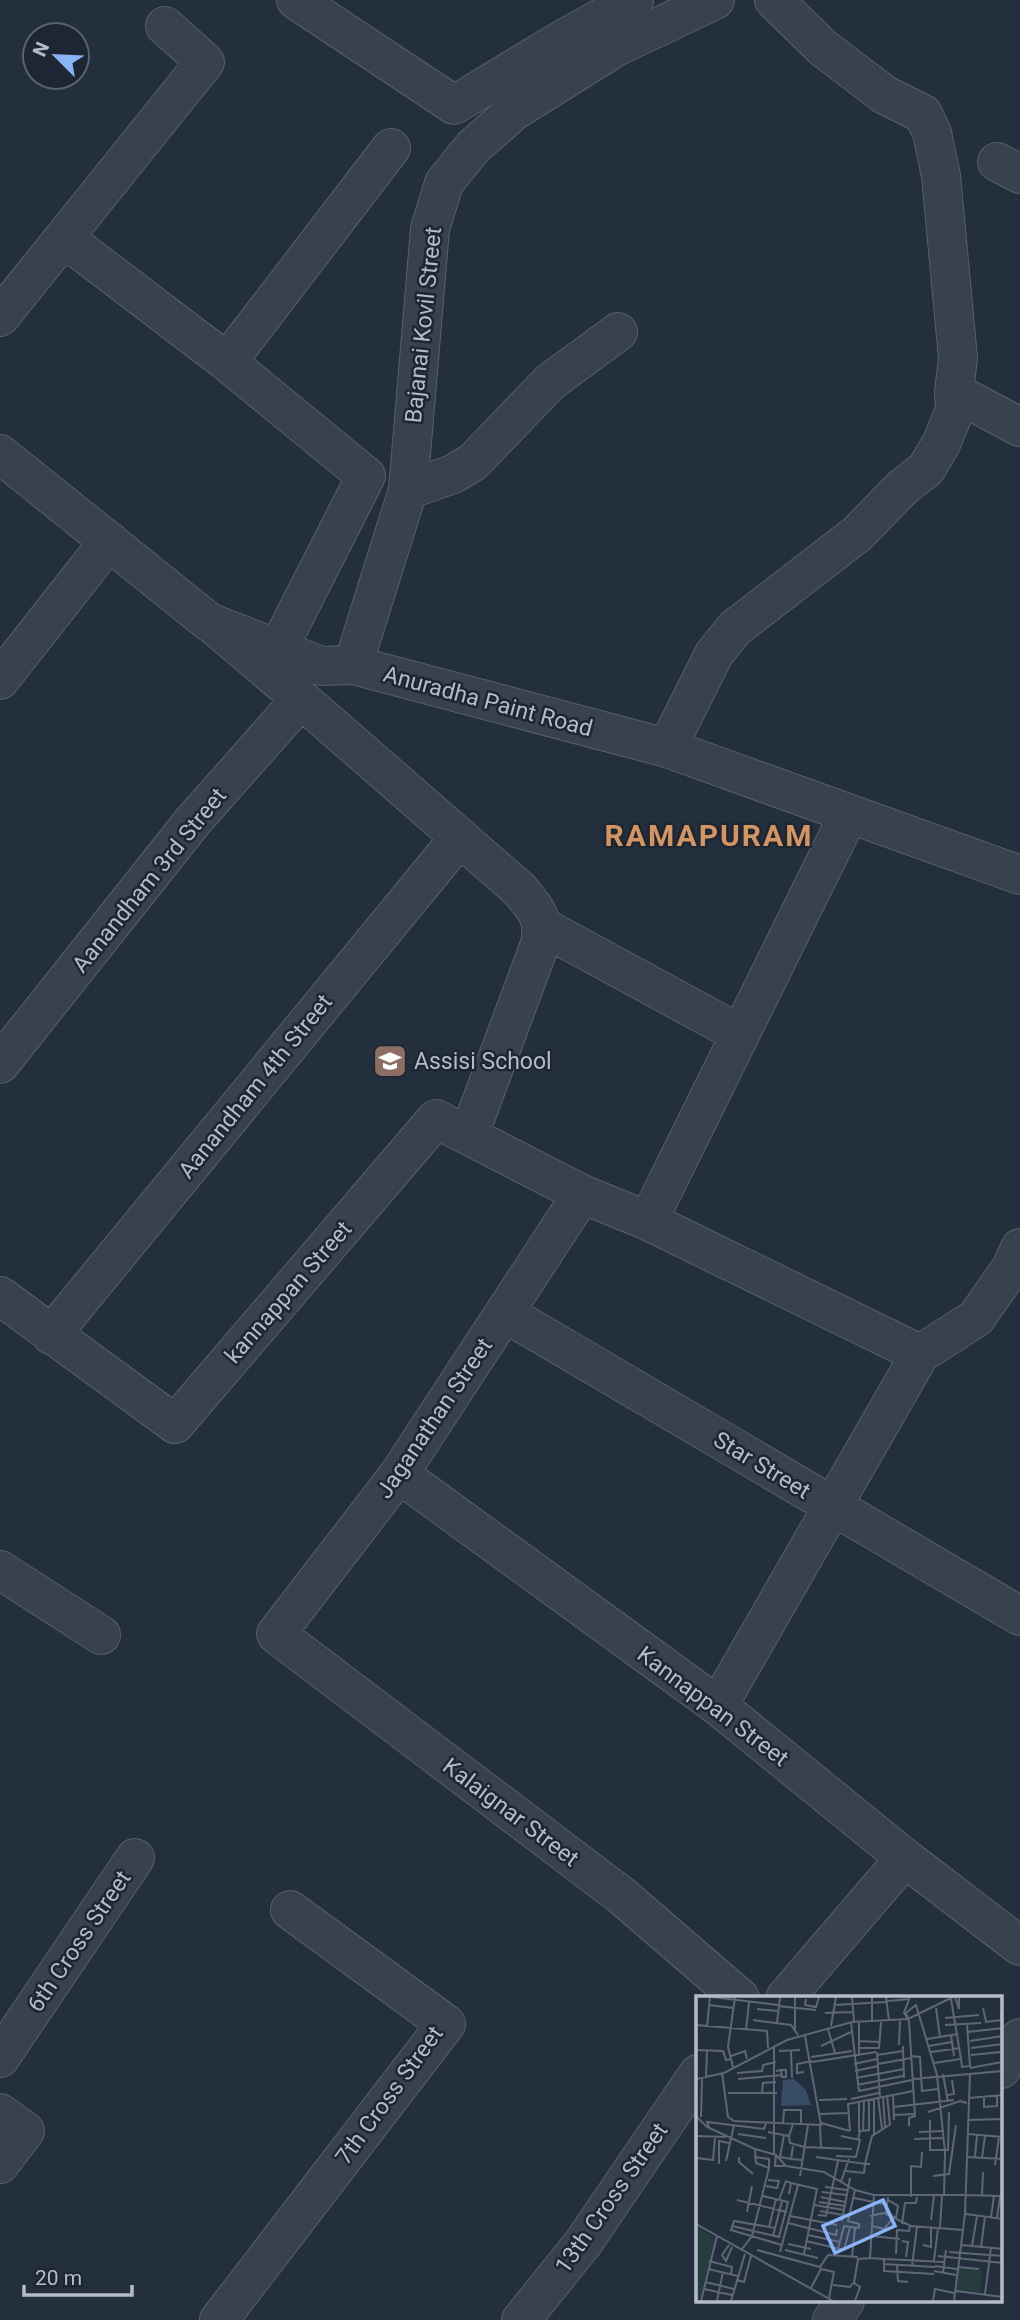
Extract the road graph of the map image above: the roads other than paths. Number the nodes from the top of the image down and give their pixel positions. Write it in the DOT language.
graph roads {
  1 [pos="296,0"];
  2 [pos="634,0"];
  3 [pos="715,0"];
  4 [pos="774,0"];
  5 [pos="165,26"];
  6 [pos="391,148"];
  7 [pos="64,238"];
  8 [pos="0,317"];
  9 [pos="618,332"];
  10 [pos="227,362"];
  11 [pos="954,392"];
  12 [pos="1020,426"];
  13 [pos="0,454"];
  14 [pos="408,491"];
  15 [pos="109,541"];
  16 [pos="209,622"];
  17 [pos="278,649"];
  18 [pos="353,665"];
  19 [pos="0,680"];
  20 [pos="301,699"];
  21 [pos="667,748"];
  22 [pos="849,814"];
  23 [pos="460,837"];
  24 [pos="1018,871"];
  25 [pos="543,927"];
  26 [pos="740,1034"];
  27 [pos="0,1064"];
  28 [pos="469,1135"];
  29 [pos="582,1194"];
  30 [pos="648,1222"];
  31 [pos="1020,1248"];
  32 [pos="0,1296"];
  33 [pos="505,1313"];
  34 [pos="51,1335"];
  35 [pos="920,1353"];
  36 [pos="400,1474"];
  37 [pos="832,1507"];
  38 [pos="0,1570"];
  39 [pos="1020,1616"];
  40 [pos="276,1634"];
  41 [pos="101,1635"];
  42 [pos="718,1706"];
  43 [pos="135,1858"];
  44 [pos="905,1858"];
  45 [pos="290,1910"];
  46 [pos="1020,1946"];
  47 [pos="738,1996"];
  48 [pos="787,1996"];
  49 [pos="1020,2038"];
  50 [pos="0,2058"];
  51 [pos="1002,2067"];
  52 [pos="696,2077"];
  53 [pos="0,2113"];
  54 [pos="0,2164"];
  55 [pos="844,2302"];
  56 [pos="219,2320"];
  57 [pos="521,2320"];
  58 [pos="832,2320"];
  1 -- 2 [label="street"];
  3 -- 14 [label="street, Bajanai Kovil Street"];
  4 -- 11 [label="street"];
  5 -- 7 [label="street"];
  6 -- 10 [label="street"];
  7 -- 8 [label="street"];
  7 -- 10 [label="street"];
  9 -- 14 [label="street"];
  10 -- 17 [label="street"];
  11 -- 12 [label="street"];
  11 -- 21 [label="street"];
  13 -- 15 [label="street, Anuradha Paint Road"];
  14 -- 18 [label="street, Bajanai Kovil Street"];
  15 -- 16 [label="street, Anuradha Paint Road"];
  15 -- 19 [label="street"];
  16 -- 17 [label="street, Anuradha Paint Road"];
  16 -- 20 [label="street"];
  17 -- 18 [label="street, Anuradha Paint Road"];
  18 -- 21 [label="street, Anuradha Paint Road"];
  20 -- 23 [label="street"];
  20 -- 27 [label="street, Aanandham 3rd Street"];
  21 -- 22 [label="street, Anuradha Paint Road"];
  22 -- 24 [label="street, Anuradha Paint Road"];
  22 -- 26 [label="street"];
  23 -- 25 [label="street"];
  23 -- 34 [label="street, Aanandham 4th Street"];
  25 -- 26 [label="street"];
  25 -- 28 [label="street"];
  26 -- 30 [label="street"];
  28 -- 29 [label="street, kannappan Street"];
  28 -- 34 [label="street, kannappan Street"];
  29 -- 30 [label="street, kannappan Street"];
  29 -- 33 [label="street, Jaganathan Street"];
  30 -- 35 [label="street, kannappan Street"];
  31 -- 35 [label="street"];
  32 -- 34 [label="street, kannappan Street"];
  33 -- 36 [label="street, Jaganathan Street"];
  33 -- 37 [label="street, Star Street"];
  35 -- 37 [label="street"];
  36 -- 40 [label="street, Jaganathan Street"];
  36 -- 42 [label="street, Kannappan Street"];
  37 -- 39 [label="street, Star Street"];
  37 -- 42 [label="street"];
  38 -- 41 [label="street"];
  40 -- 47 [label="street, Kalaignar Street"];
  42 -- 44 [label="street, Kannappan Street"];
  43 -- 50 [label="street, 6th Cross Street"];
  44 -- 46 [label="street, Kannappan Street"];
  44 -- 48 [label="street"];
  45 -- 56 [label="street, 7th Cross Street"];
  49 -- 51 [label="street"];
  52 -- 57 [label="street, 13th Cross Street"];
  53 -- 54 [label="street"];
  55 -- 58 [label="street"];
}
